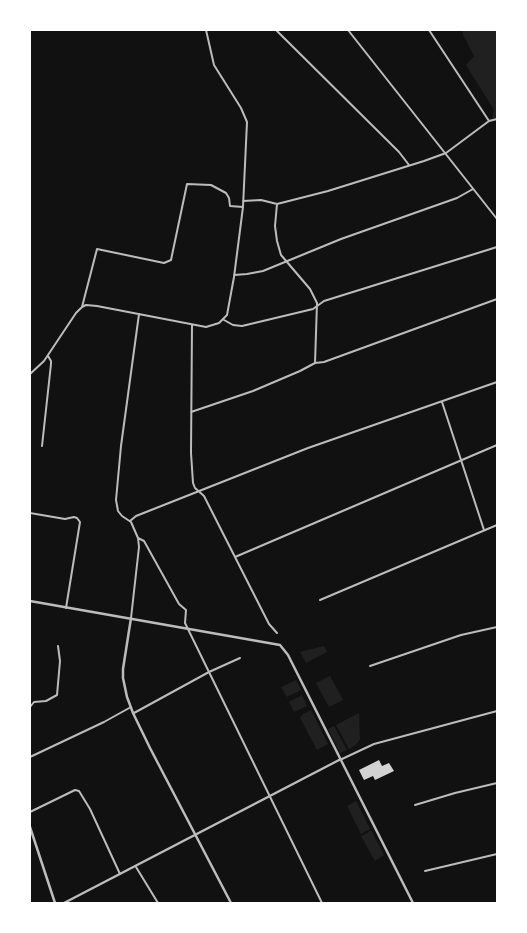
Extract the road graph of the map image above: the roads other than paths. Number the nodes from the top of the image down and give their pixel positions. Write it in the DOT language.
graph roads {
  1 [pos="206,30"];
  2 [pos="276,30"];
  3 [pos="348,30"];
  4 [pos="429,30"];
  5 [pos="497,119"];
  6 [pos="488,122"];
  7 [pos="444,153"];
  8 [pos="409,165"];
  9 [pos="473,189"];
  10 [pos="243,201"];
  11 [pos="277,204"];
  12 [pos="242,207"];
  13 [pos="497,219"];
  14 [pos="497,247"];
  15 [pos="285,261"];
  16 [pos="234,275"];
  17 [pos="497,299"];
  18 [pos="82,306"];
  19 [pos="318,307"];
  20 [pos="139,314"];
  21 [pos="224,320"];
  22 [pos="192,325"];
  23 [pos="48,356"];
  24 [pos="315,363"];
  25 [pos="30,374"];
  26 [pos="497,382"];
  27 [pos="442,402"];
  28 [pos="191,412"];
  29 [pos="497,445"];
  30 [pos="42,446"];
  31 [pos="462,459"];
  32 [pos="198,491"];
  33 [pos="30,513"];
  34 [pos="130,521"];
  35 [pos="497,525"];
  36 [pos="484,530"];
  37 [pos="138,538"];
  38 [pos="234,558"];
  39 [pos="320,600"];
  40 [pos="30,601"];
  41 [pos="66,608"];
  42 [pos="131,618"];
  43 [pos="497,627"];
  44 [pos="188,628"];
  45 [pos="277,632"];
  46 [pos="58,646"];
  47 [pos="240,658"];
  48 [pos="370,666"];
  49 [pos="209,672"];
  50 [pos="30,707"];
  51 [pos="131,708"];
  52 [pos="497,711"];
  53 [pos="133,713"];
  54 [pos="30,757"];
  55 [pos="341,759"];
  56 [pos="497,783"];
  57 [pos="270,796"];
  58 [pos="415,805"];
  59 [pos="30,812"];
  60 [pos="30,827"];
  61 [pos="195,836"];
  62 [pos="497,854"];
  63 [pos="136,867"];
  64 [pos="425,872"];
  65 [pos="121,874"];
  66 [pos="55,903"];
  67 [pos="64,903"];
  68 [pos="158,903"];
  69 [pos="231,903"];
  70 [pos="322,903"];
  71 [pos="413,903"];
  1 -- 10 [label="street"];
  2 -- 8 [label="street"];
  3 -- 7 [label="street"];
  4 -- 6 [label="street"];
  5 -- 6 [label="street"];
  6 -- 7 [label="street"];
  7 -- 8 [label="street"];
  7 -- 9 [label="street"];
  8 -- 11 [label="street"];
  9 -- 13 [label="street"];
  9 -- 15 [label="street"];
  10 -- 11 [label="street"];
  10 -- 12 [label="street"];
  11 -- 15 [label="street"];
  12 -- 16 [label="street"];
  12 -- 18 [label="street"];
  14 -- 19 [label="street"];
  15 -- 16 [label="street"];
  15 -- 19 [label="street"];
  16 -- 21 [label="street"];
  17 -- 24 [label="street"];
  18 -- 20 [label="street"];
  18 -- 23 [label="street"];
  19 -- 21 [label="street"];
  19 -- 24 [label="street"];
  20 -- 22 [label="street"];
  20 -- 34 [label="street"];
  21 -- 22 [label="street"];
  22 -- 28 [label="street"];
  23 -- 25 [label="street"];
  23 -- 30 [label="street"];
  24 -- 28 [label="street"];
  26 -- 27 [label="street"];
  27 -- 31 [label="street"];
  27 -- 32 [label="street"];
  28 -- 32 [label="street"];
  29 -- 31 [label="street"];
  31 -- 36 [label="street"];
  31 -- 38 [label="street"];
  32 -- 34 [label="street"];
  32 -- 38 [label="street"];
  33 -- 41 [label="street"];
  34 -- 37 [label="street"];
  35 -- 36 [label="street"];
  36 -- 39 [label="street"];
  37 -- 42 [label="street"];
  37 -- 44 [label="street"];
  38 -- 45 [label="street"];
  40 -- 41 [label="street"];
  41 -- 42 [label="street"];
  42 -- 44 [label="street"];
  42 -- 51 [label="street"];
  43 -- 48 [label="street"];
  44 -- 49 [label="street"];
  44 -- 55 [label="street"];
  46 -- 50 [label="street"];
  47 -- 49 [label="street"];
  49 -- 53 [label="street"];
  49 -- 57 [label="street"];
  51 -- 53 [label="street"];
  51 -- 54 [label="street"];
  52 -- 55 [label="street"];
  53 -- 61 [label="street"];
  55 -- 57 [label="street"];
  55 -- 71 [label="street"];
  56 -- 58 [label="street"];
  57 -- 61 [label="street"];
  57 -- 70 [label="street"];
  59 -- 65 [label="street"];
  60 -- 66 [label="street"];
  61 -- 63 [label="street"];
  61 -- 69 [label="street"];
  62 -- 64 [label="street"];
  63 -- 65 [label="street"];
  63 -- 68 [label="street"];
  65 -- 67 [label="street"];
}
